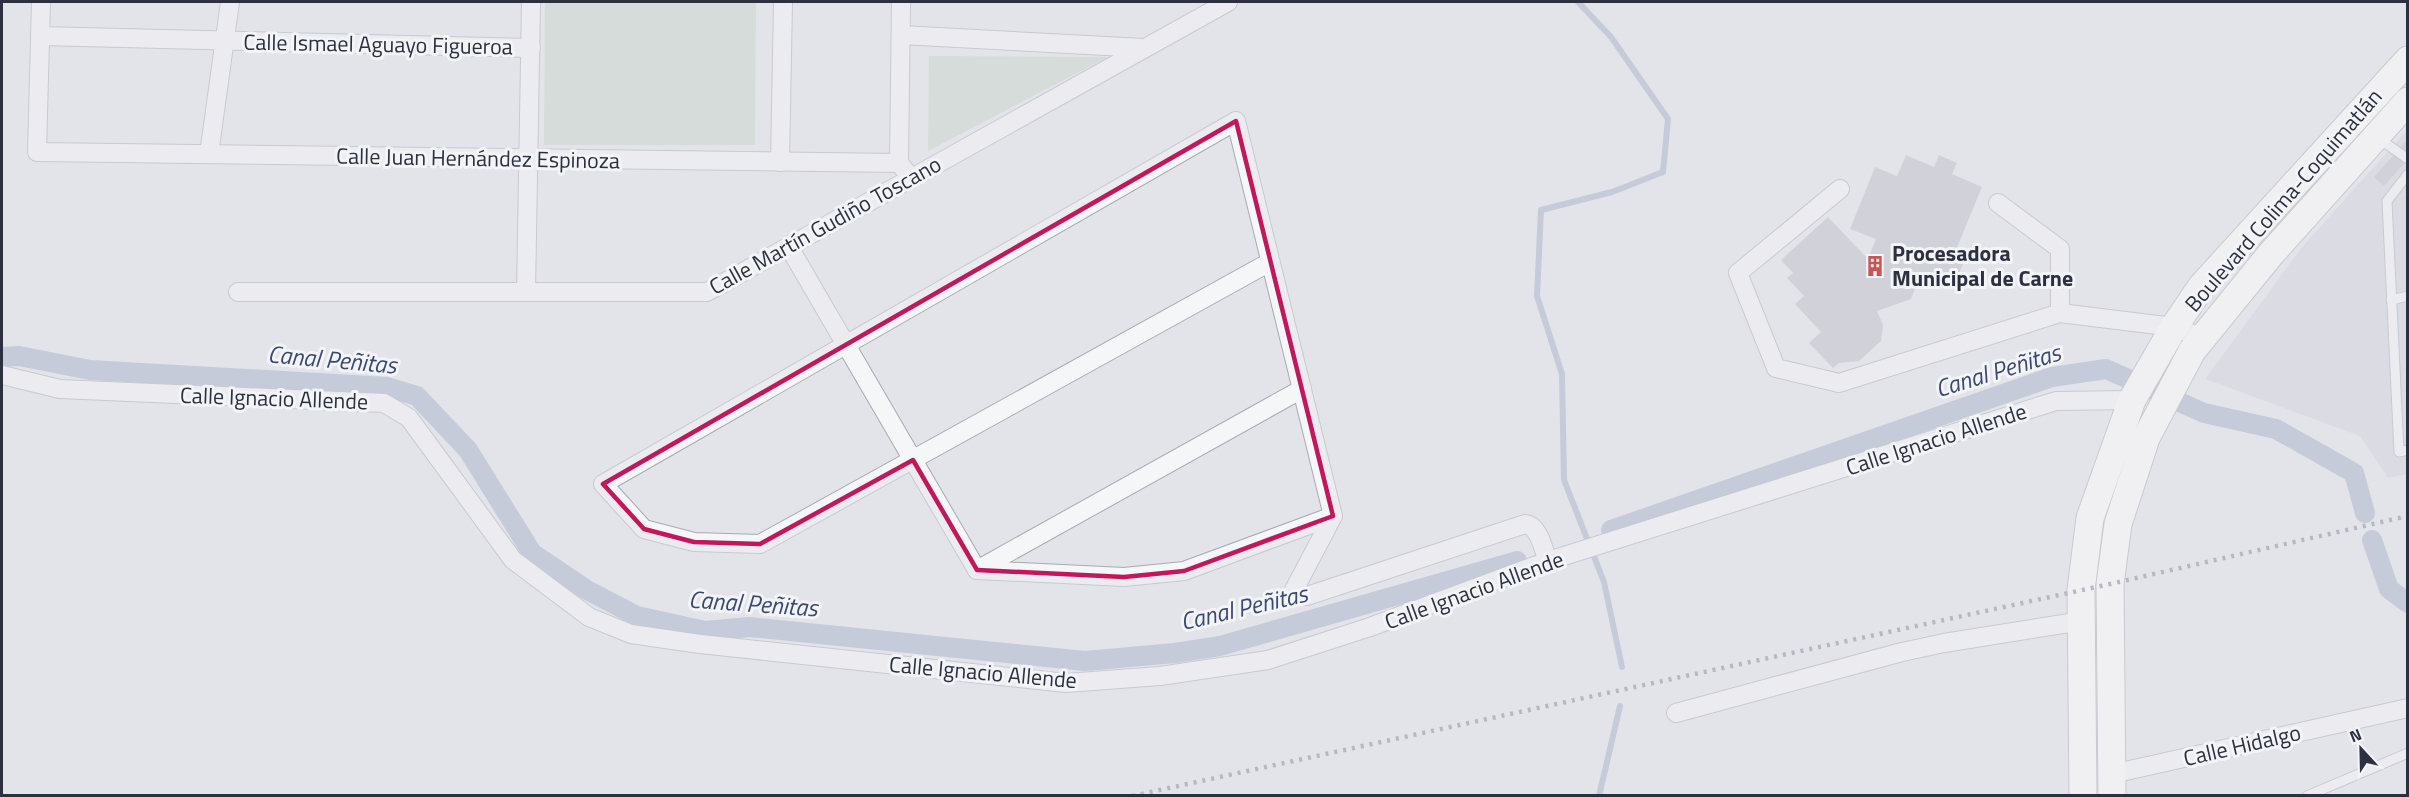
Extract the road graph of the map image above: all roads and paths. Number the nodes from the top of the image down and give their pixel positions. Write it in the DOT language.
graph roads {
  1 [pos="41,2"];
  2 [pos="230,2"];
  3 [pos="531,2"];
  4 [pos="783,2"];
  5 [pos="901,2"];
  6 [pos="1228,2"];
  7 [pos="901,34"];
  8 [pos="40,36"];
  9 [pos="224,40"];
  10 [pos="531,48"];
  11 [pos="1144,48"];
  12 [pos="2408,60"];
  13 [pos="2374,97"];
  14 [pos="2401,109"];
  15 [pos="2376,136"];
  16 [pos="209,154"];
  17 [pos="529,158"];
  18 [pos="2408,159"];
  19 [pos="780,162"];
  20 [pos="899,163"];
  21 [pos="2408,174"];
  22 [pos="911,178"];
  23 [pos="1840,189"];
  24 [pos="1998,203"];
  25 [pos="789,247"];
  26 [pos="1270,262"];
  27 [pos="238,292"];
  28 [pos="526,292"];
  29 [pos="2408,296"];
  30 [pos="2391,300"];
  31 [pos="2060,314"];
  32 [pos="2174,327"];
  33 [pos="2203,338"];
  34 [pos="846,345"];
  35 [pos="2,375"];
  36 [pos="2138,388"];
  37 [pos="1302,389"];
  38 [pos="2408,450"];
  39 [pos="913,460"];
  40 [pos="1333,516"];
  41 [pos="1548,561"];
  42 [pos="977,570"];
  43 [pos="2082,621"];
  44 [pos="2408,708"];
  45 [pos="1676,713"];
  46 [pos="2408,753"];
  47 [pos="2112,785"];
  48 [pos="2083,795"];
  49 [pos="2307,795"];
  1 -- 8 [label="street"];
  2 -- 9 [label="street"];
  3 -- 10 [label="street"];
  4 -- 19 [label="street"];
  5 -- 7 [label="street"];
  6 -- 11 [label="street, Calle Martín Gudiño Toscano"];
  7 -- 11 [label="street"];
  7 -- 20 [label="street"];
  8 -- 9 [label="street, Calle Ismael Aguayo Figueroa"];
  8 -- 16 [label="street, Calle Juan Hernández Espinoza"];
  9 -- 10 [label="street, Calle Ismael Aguayo Figueroa"];
  9 -- 16 [label="street"];
  10 -- 17 [label="street"];
  11 -- 22 [label="street, Calle Martín Gudiño Toscano"];
  12 -- 13 [label="main road, Boulevard Colima-Coquimatlán"];
  13 -- 14 [label="main road"];
  13 -- 32 [label="main road, Boulevard Colima-Coquimatlán"];
  14 -- 15 [label="main road, Boulevard Colima-Coquimatlán"];
  15 -- 18 [label="lane"];
  15 -- 33 [label="main road, Boulevard Colima-Coquimatlán"];
  16 -- 17 [label="street, Calle Juan Hernández Espinoza"];
  17 -- 19 [label="street, Calle Juan Hernández Espinoza"];
  17 -- 28 [label="street"];
  19 -- 20 [label="street, Calle Juan Hernández Espinoza"];
  20 -- 22 [label="street"];
  21 -- 30 [label="lane"];
  22 -- 25 [label="street, Calle Martín Gudiño Toscano"];
  23 -- 31 [label="street"];
  24 -- 31 [label="street"];
  25 -- 28 [label="street, Calle Martín Gudiño Toscano"];
  25 -- 34 [label="street"];
  26 -- 34 [label="street"];
  26 -- 37 [label="street"];
  26 -- 39 [label="street"];
  27 -- 28 [label="street, Calle Martín Gudiño Toscano"];
  29 -- 30 [label="lane"];
  30 -- 38 [label="lane"];
  31 -- 32 [label="street"];
  32 -- 33 [label="street"];
  32 -- 36 [label="main road, Boulevard Colima-Coquimatlán"];
  33 -- 47 [label="main road, Boulevard Colima-Coquimatlán"];
  34 -- 39 [label="street"];
  34 -- 39 [label="street"];
  35 -- 41 [label="street, Calle Ignacio Allende"];
  36 -- 41 [label="street, Calle Ignacio Allende"];
  36 -- 43 [label="main road, Boulevard Colima-Coquimatlán"];
  37 -- 40 [label="street"];
  37 -- 42 [label="street"];
  39 -- 42 [label="street"];
  40 -- 41 [label="street"];
  40 -- 42 [label="street"];
  43 -- 45 [label="street"];
  43 -- 48 [label="main road, Boulevard Colima-Coquimatlán"];
  44 -- 47 [label="street, Calle Hidalgo"];
  46 -- 49 [label="lane"];
}
